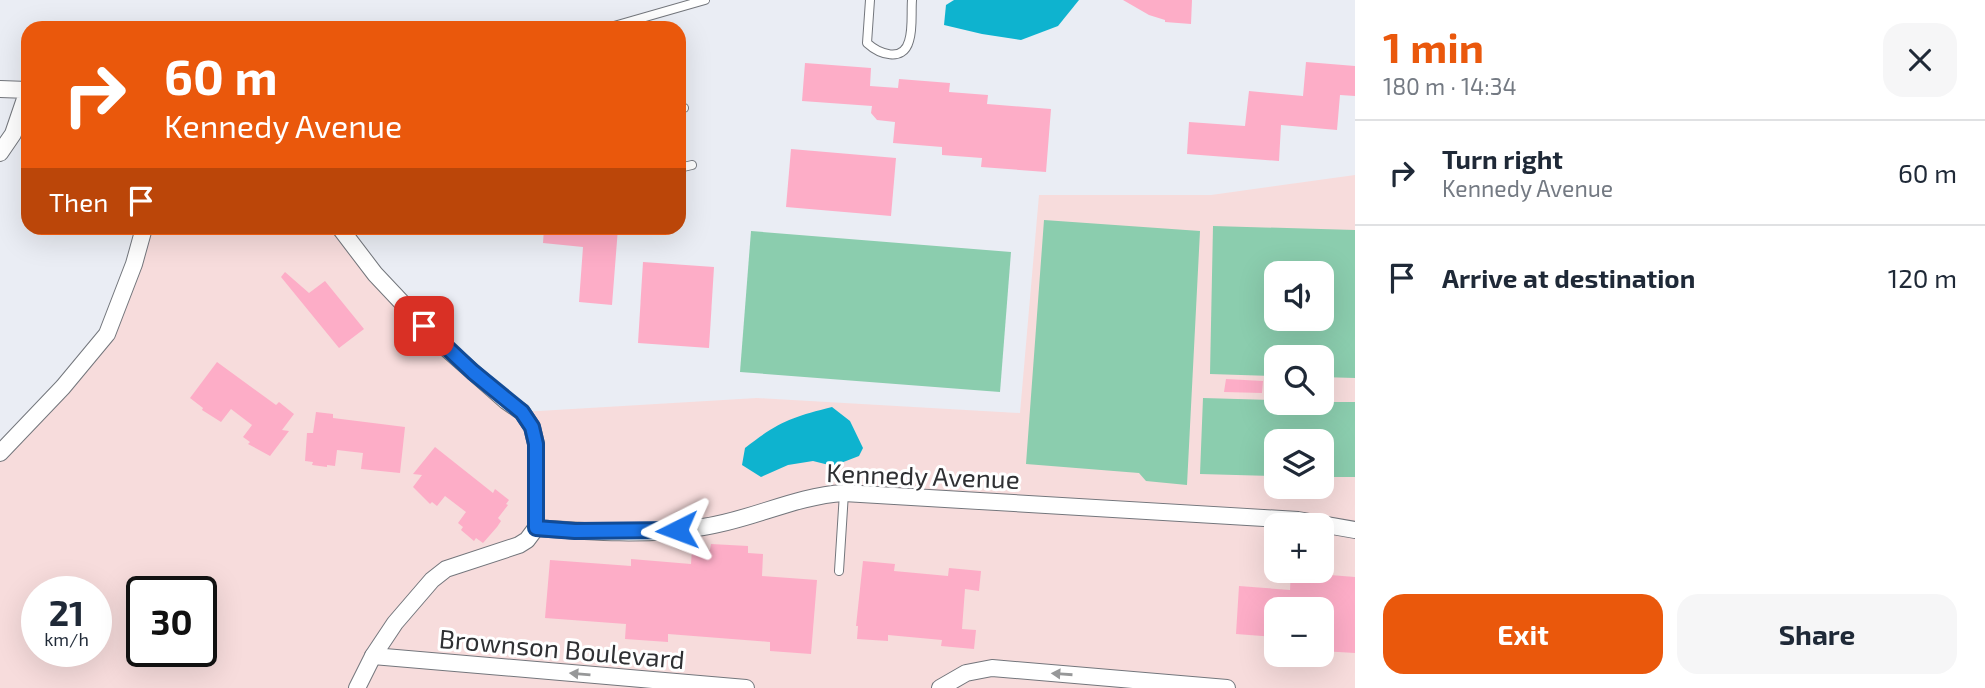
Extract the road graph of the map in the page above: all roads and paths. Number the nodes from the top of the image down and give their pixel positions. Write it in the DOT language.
graph roads {
  1 [pos="705,0"];
  2 [pos="870,0"];
  3 [pos="912,0"];
  4 [pos="632,21"];
  5 [pos="0,89"];
  6 [pos="21,90"];
  7 [pos="21,111"];
  8 [pos="0,153"];
  9 [pos="692,165"];
  10 [pos="686,166"];
  11 [pos="142,235"];
  12 [pos="345,235"];
  13 [pos="0,453"];
  14 [pos="844,493"];
  15 [pos="536,528"];
  16 [pos="1355,530"];
  17 [pos="839,571"];
  18 [pos="373,656"];
  19 [pos="357,688"];
  20 [pos="746,688"];
  21 [pos="940,688"];
  22 [pos="1227,688"];
  1 -- 4 [label="lane"];
  2 -- 3 [label="lane"];
  5 -- 6 [label="street"];
  7 -- 8 [label="street"];
  9 -- 10 [label="lane"];
  11 -- 13 [label="street"];
  12 -- 15 [label="street"];
  14 -- 15 [label="street, Kennedy Avenue"];
  14 -- 16 [label="street, Kennedy Avenue"];
  14 -- 17 [label="lane"];
  15 -- 18 [label="street"];
  18 -- 19 [label="street"];
  20 -- 18 [label="street, Brownson Boulevard, one-way"];
  22 -- 21 [label="street, one-way"];
}
